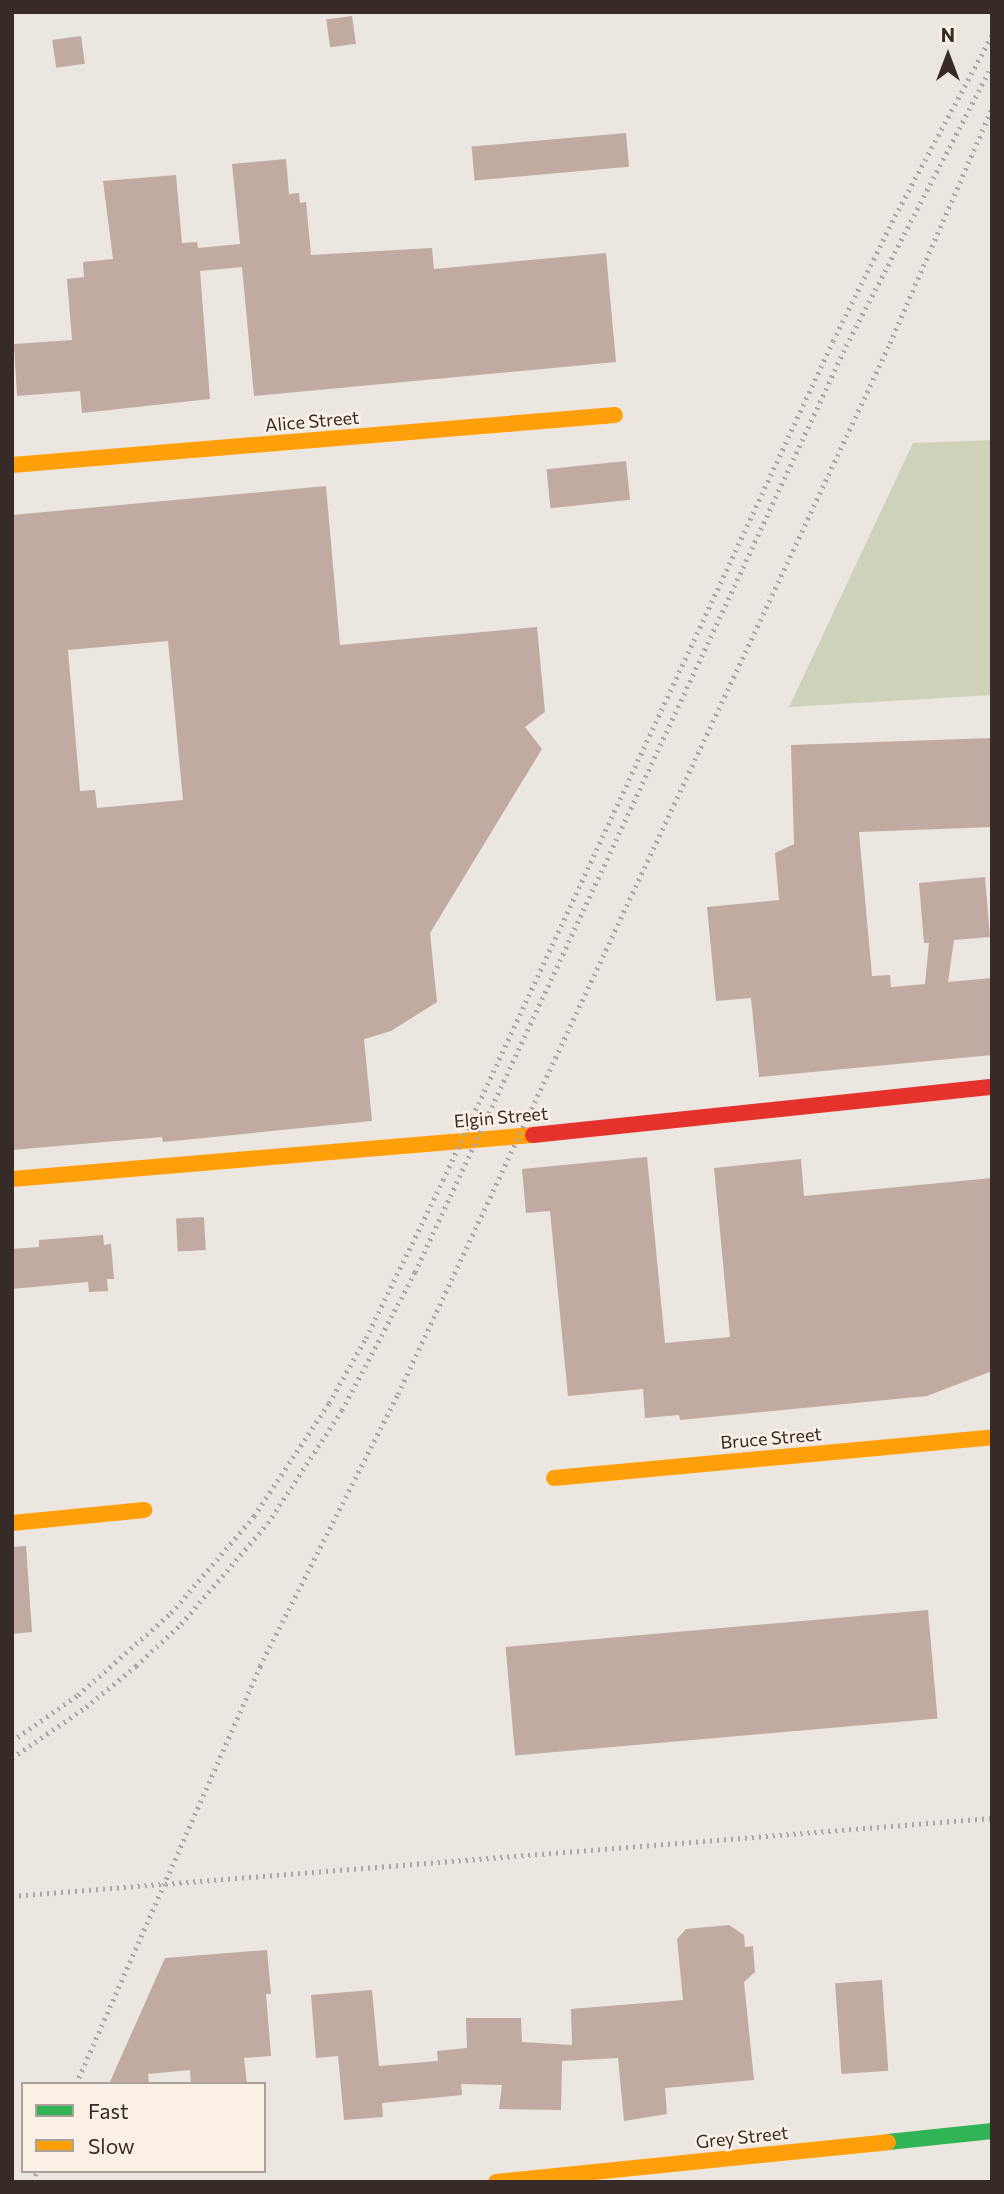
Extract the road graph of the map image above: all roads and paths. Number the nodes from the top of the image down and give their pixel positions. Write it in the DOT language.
graph roads {
  1 [pos="615,415"];
  2 [pos="12,465"];
  3 [pos="992,1087"];
  4 [pos="12,1179"];
  5 [pos="992,1437"];
  6 [pos="554,1478"];
  7 [pos="144,1510"];
  8 [pos="12,1523"];
  9 [pos="992,2131"];
  10 [pos="496,2182"];
  1 -- 2 [label="street, Alice Street"];
  3 -- 4 [label="street, Elgin Street"];
  5 -- 6 [label="street, Bruce Street"];
  7 -- 8 [label="street"];
  9 -- 10 [label="street, Grey Street"];
}
